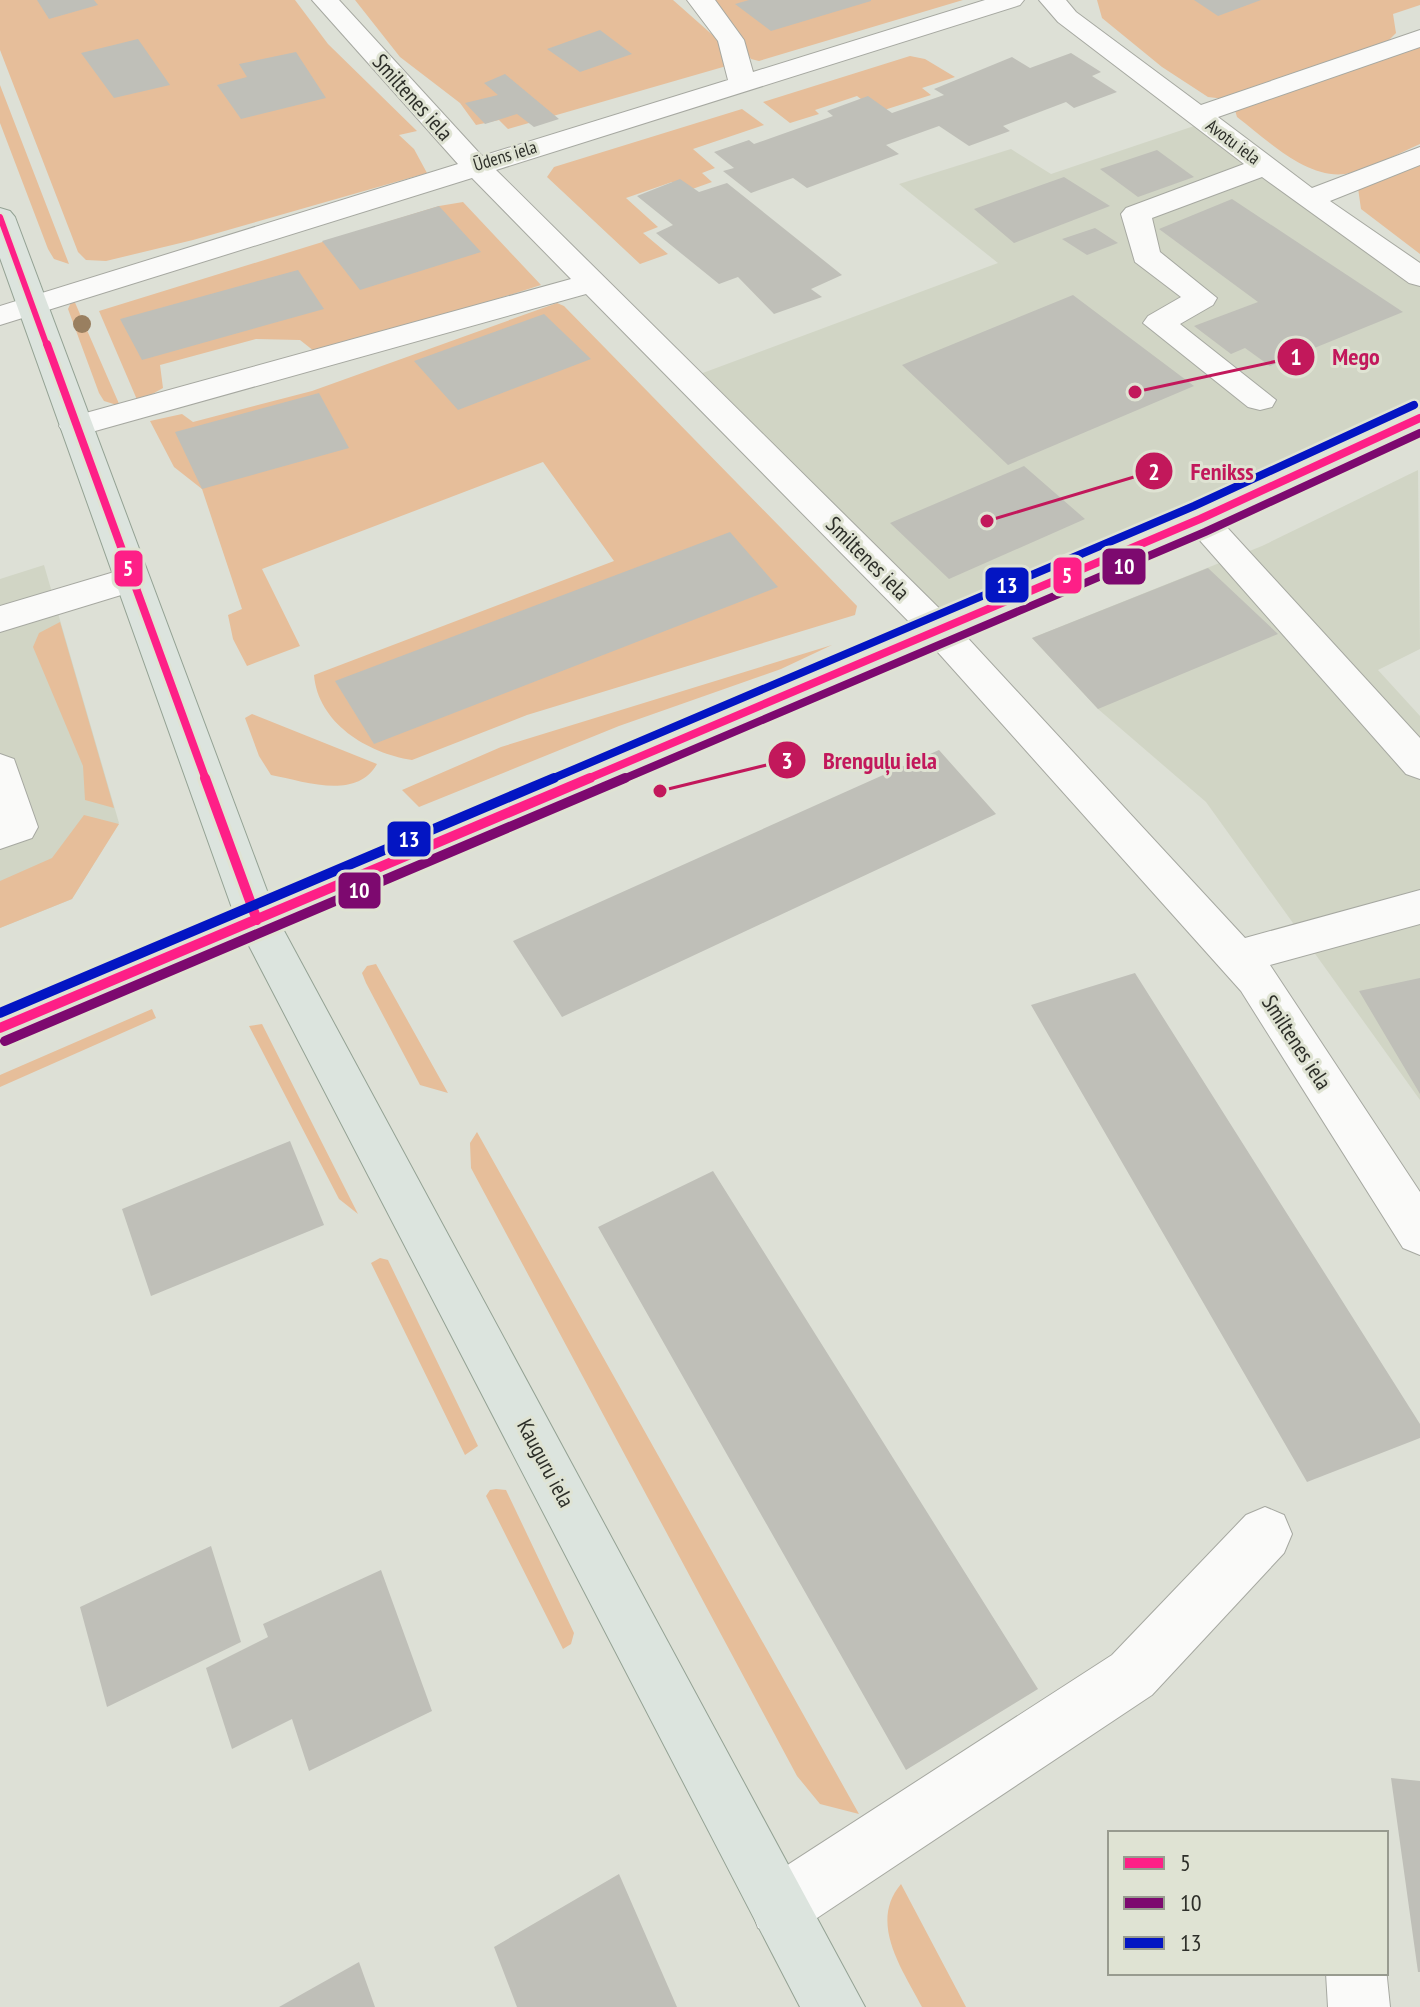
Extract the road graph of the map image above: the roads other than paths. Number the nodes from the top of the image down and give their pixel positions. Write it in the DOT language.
graph roads {
  1 [pos="325,0"];
  2 [pos="702,0"];
  3 [pos="1011,0"];
  4 [pos="1052,0"];
  5 [pos="1420,38"];
  6 [pos="742,83"];
  7 [pos="1197,115"];
  8 [pos="1420,155"];
  9 [pos="475,165"];
  10 [pos="1265,166"];
  11 [pos="1309,199"];
  12 [pos="0,217"];
  13 [pos="1420,277"];
  14 [pos="593,282"];
  15 [pos="32,306"];
  16 [pos="0,316"];
  17 [pos="1260,400"];
  18 [pos="1420,418"];
  19 [pos="76,426"];
  20 [pos="1200,519"];
  21 [pos="131,579"];
  22 [pos="0,619"];
  23 [pos="939,630"];
  24 [pos="1420,764"];
  25 [pos="0,770"];
  26 [pos="0,833"];
  27 [pos="1420,907"];
  28 [pos="257,920"];
  29 [pos="1237,957"];
  30 [pos="0,1028"];
  31 [pos="1420,1233"];
  32 [pos="1265,1534"];
  33 [pos="780,1906"];
  34 [pos="1357,1975"];
  35 [pos="834,2007"];
  36 [pos="1359,2007"];
  1 -- 9 [label="street, Smiltenes iela"];
  2 -- 6 [label="street"];
  3 -- 6 [label="street, Ūdens iela"];
  4 -- 7 [label="street, Avotu iela"];
  5 -- 7 [label="street"];
  6 -- 9 [label="street, Ūdens iela"];
  7 -- 10 [label="street, Avotu iela"];
  8 -- 11 [label="street"];
  9 -- 14 [label="street, Smiltenes iela"];
  9 -- 15 [label="street, Ūdens iela"];
  10 -- 11 [label="street, Avotu iela"];
  10 -- 17 [label="street"];
  11 -- 13 [label="street, Avotu iela"];
  12 -- 15 [label="main road, Kauguru iela"];
  14 -- 19 [label="street"];
  14 -- 23 [label="street, Smiltenes iela"];
  15 -- 16 [label="street, Ūdens iela"];
  15 -- 19 [label="main road, Kauguru iela"];
  18 -- 20 [label="main road"];
  19 -- 21 [label="main road, Kauguru iela"];
  20 -- 23 [label="main road"];
  20 -- 24 [label="street"];
  21 -- 22 [label="street"];
  21 -- 28 [label="main road, Kauguru iela"];
  23 -- 28 [label="main road"];
  23 -- 29 [label="street, Smiltenes iela"];
  25 -- 26 [label="street"];
  27 -- 29 [label="street"];
  28 -- 30 [label="main road"];
  28 -- 33 [label="main road, Kauguru iela"];
  29 -- 31 [label="street, Smiltenes iela"];
  32 -- 33 [label="street"];
  33 -- 35 [label="main road, Kauguru iela"];
  34 -- 36 [label="street"];
}
